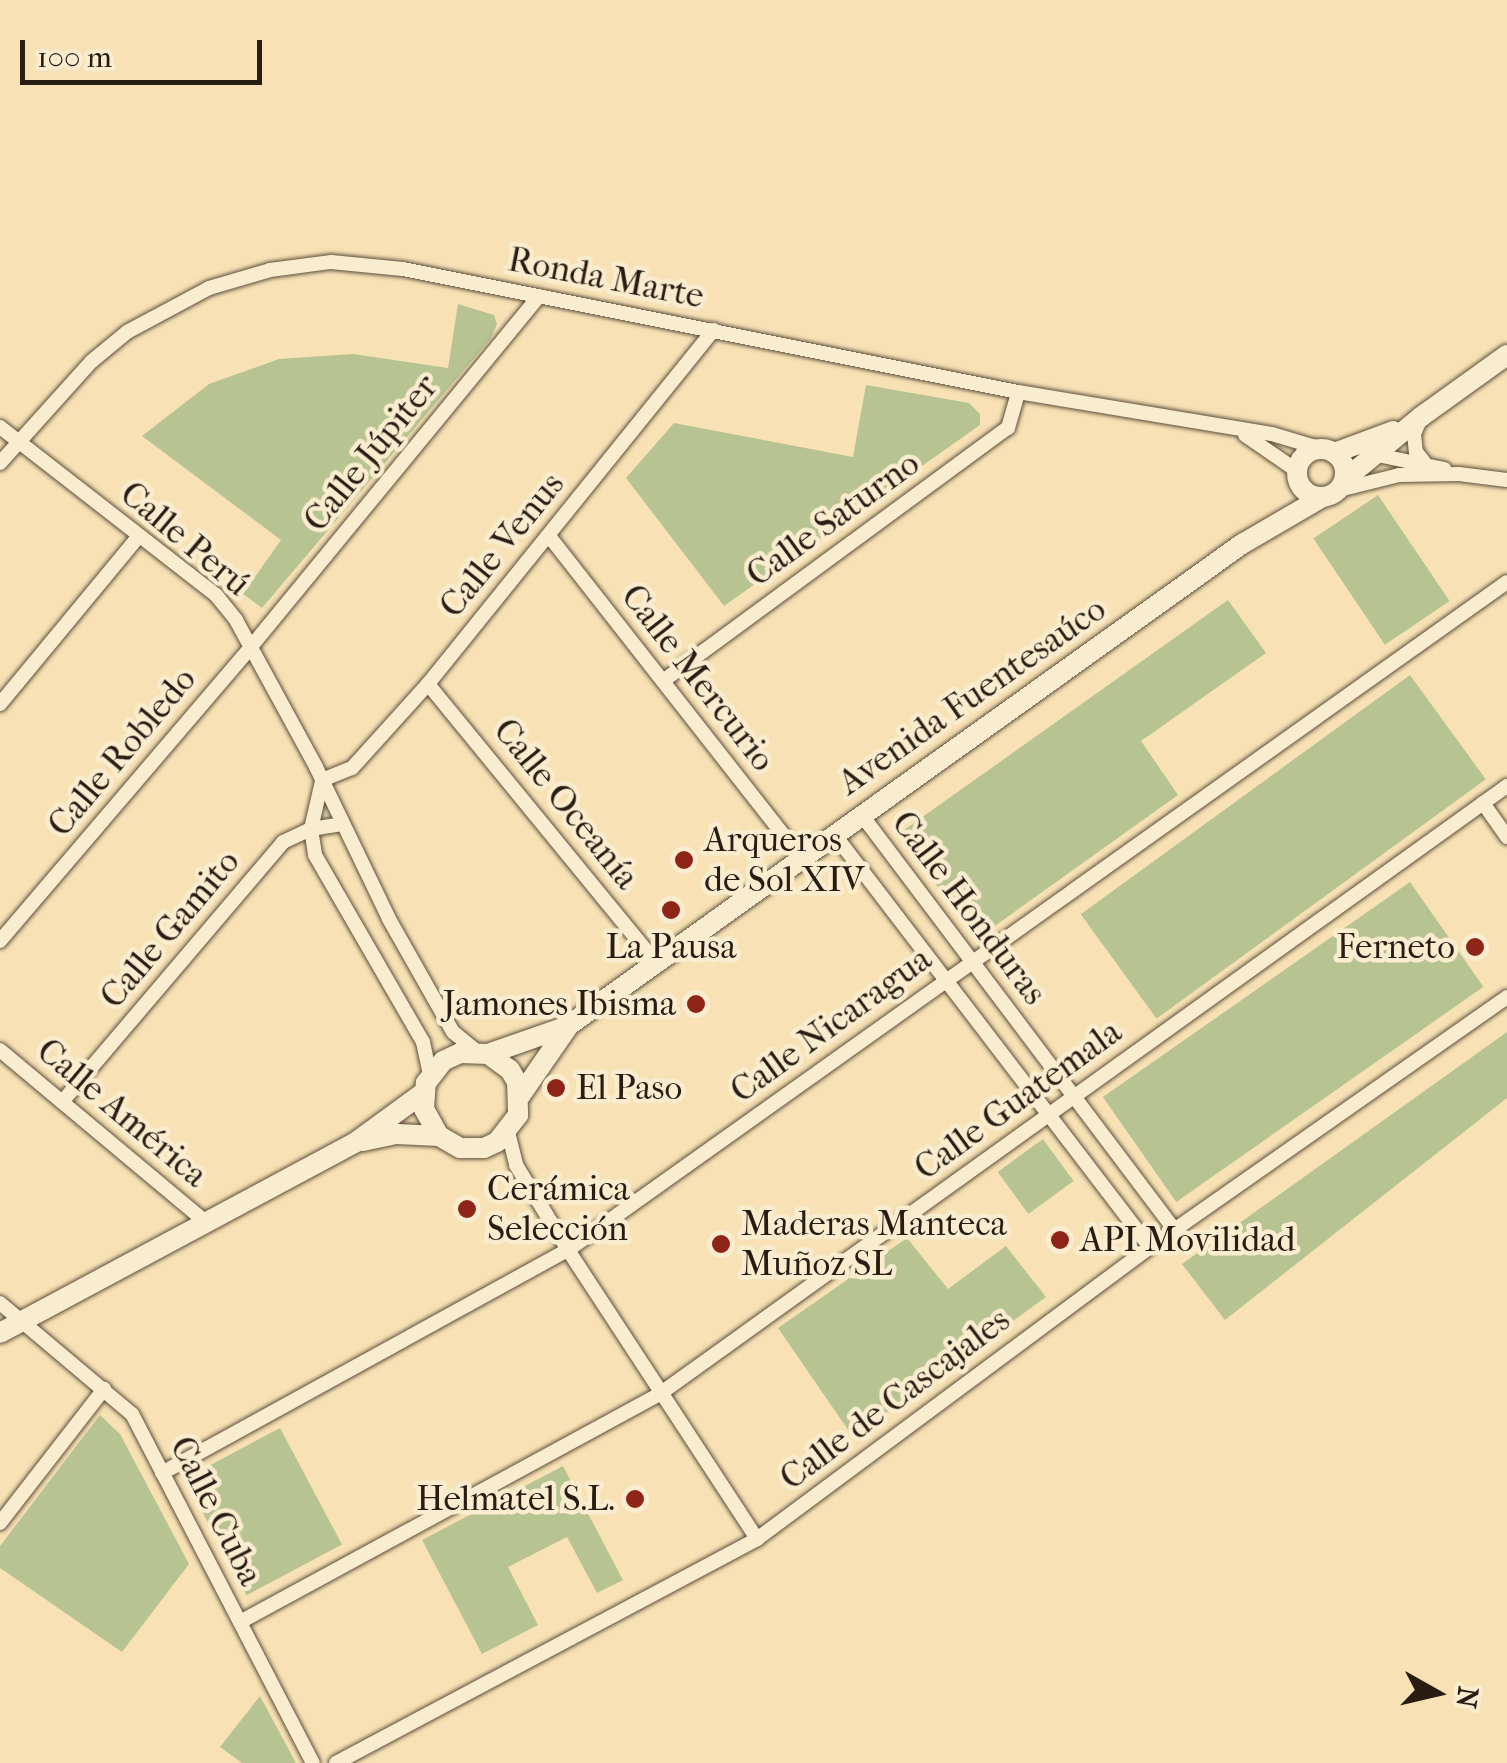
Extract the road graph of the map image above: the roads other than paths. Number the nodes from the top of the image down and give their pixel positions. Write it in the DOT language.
graph roads {
  1 [pos="539,296"];
  2 [pos="714,330"];
  3 [pos="1507,355"];
  4 [pos="1018,392"];
  5 [pos="1422,416"];
  6 [pos="0,427"];
  7 [pos="1236,431"];
  8 [pos="18,442"];
  9 [pos="1336,450"];
  10 [pos="1376,454"];
  11 [pos="0,463"];
  12 [pos="1424,463"];
  13 [pos="1458,474"];
  14 [pos="1297,475"];
  15 [pos="1507,480"];
  16 [pos="1335,489"];
  17 [pos="1269,526"];
  18 [pos="139,536"];
  19 [pos="549,536"];
  20 [pos="1507,582"];
  21 [pos="250,648"];
  22 [pos="663,681"];
  23 [pos="428,684"];
  24 [pos="0,704"];
  25 [pos="322,780"];
  26 [pos="1507,786"];
  27 [pos="1484,803"];
  28 [pos="861,814"];
  29 [pos="342,824"];
  30 [pos="311,830"];
  31 [pos="834,834"];
  32 [pos="1507,837"];
  33 [pos="800,857"];
  34 [pos="0,940"];
  35 [pos="656,962"];
  36 [pos="972,962"];
  37 [pos="945,980"];
  38 [pos="1507,997"];
  39 [pos="568,1026"];
  40 [pos="0,1050"];
  41 [pos="483,1053"];
  42 [pos="427,1084"];
  43 [pos="520,1096"];
  44 [pos="1074,1096"];
  45 [pos="62,1102"];
  46 [pos="1049,1114"];
  47 [pos="508,1132"];
  48 [pos="438,1136"];
  49 [pos="356,1142"];
  50 [pos="484,1148"];
  51 [pos="516,1164"];
  52 [pos="206,1222"];
  53 [pos="1174,1229"];
  54 [pos="1150,1247"];
  55 [pos="568,1250"];
  56 [pos="0,1303"];
  57 [pos="21,1322"];
  58 [pos="0,1333"];
  59 [pos="104,1388"];
  60 [pos="661,1393"];
  61 [pos="162,1473"];
  62 [pos="0,1523"];
  63 [pos="756,1538"];
  64 [pos="240,1622"];
  65 [pos="313,1763"];
  66 [pos="336,1763"];
  1 -- 2 [label="street, Ronda Marte"];
  1 -- 8 [label="street, Ronda Marte"];
  1 -- 21 [label="street, Calle Júpiter"];
  2 -- 4 [label="street, Ronda Marte"];
  2 -- 19 [label="street, Calle Venus"];
  3 -- 5 [label="street, Avenida Fuentesaúco"];
  4 -- 7 [label="street, Ronda Marte"];
  4 -- 22 [label="street, Calle Saturno"];
  5 -- 9 [label="street, Avenida Fuentesaúco"];
  5 -- 10 [label="street, Avenida Fuentesaúco"];
  5 -- 12 [label="street"];
  6 -- 8 [label="street, Calle Perú"];
  7 -- 9 [label="street, Ronda Marte"];
  7 -- 14 [label="street, Ronda Marte"];
  8 -- 11 [label="street, Ronda Marte"];
  8 -- 18 [label="street, Calle Perú"];
  9 -- 10 [label="street, Ronda Marte"];
  9 -- 14 [label="street"];
  9 -- 16 [label="street"];
  10 -- 12 [label="street, Ronda Marte"];
  10 -- 16 [label="street, Avenida Fuentesaúco"];
  12 -- 13 [label="street, Ronda Marte"];
  13 -- 15 [label="street, Ronda Marte"];
  13 -- 16 [label="street, Ronda Marte"];
  14 -- 16 [label="street"];
  14 -- 17 [label="street, Avenida Fuentesaúco"];
  16 -- 17 [label="street, Avenida Fuentesaúco"];
  17 -- 28 [label="street, Avenida Fuentesaúco"];
  18 -- 21 [label="street, Calle Perú"];
  18 -- 24 [label="street"];
  19 -- 22 [label="street, Calle Mercurio"];
  19 -- 23 [label="street, Calle Venus"];
  20 -- 36 [label="street, Calle Nicaragua"];
  21 -- 25 [label="street, Calle Perú"];
  21 -- 34 [label="street, Calle Robledo"];
  22 -- 33 [label="street, Calle Mercurio"];
  23 -- 25 [label="street, Calle Venus"];
  23 -- 35 [label="street, Calle Oceanía"];
  25 -- 29 [label="street, Calle Perú"];
  25 -- 30 [label="street"];
  26 -- 27 [label="street, Calle Guatemala"];
  27 -- 32 [label="street"];
  27 -- 44 [label="street, Calle Guatemala"];
  28 -- 31 [label="street, Avenida Fuentesaúco"];
  28 -- 36 [label="street, Calle Honduras"];
  29 -- 30 [label="street, Calle Gamito"];
  29 -- 41 [label="street, Calle Perú"];
  30 -- 42 [label="street"];
  30 -- 45 [label="street, Calle Gamito"];
  31 -- 33 [label="street, Avenida Fuentesaúco"];
  31 -- 37 [label="street, Calle Honduras"];
  33 -- 35 [label="street, Avenida Fuentesaúco"];
  35 -- 39 [label="street, Avenida Fuentesaúco"];
  36 -- 37 [label="street, Calle Nicaragua"];
  36 -- 44 [label="street, Calle Honduras"];
  37 -- 46 [label="street, Calle Honduras"];
  37 -- 55 [label="street, Calle Nicaragua"];
  38 -- 53 [label="street, Calle de Cascajales"];
  39 -- 41 [label="street, Avenida Fuentesaúco"];
  39 -- 43 [label="street, Avenida Fuentesaúco"];
  40 -- 45 [label="street, Calle América"];
  41 -- 42 [label="street"];
  41 -- 43 [label="street"];
  42 -- 48 [label="street"];
  42 -- 49 [label="street"];
  43 -- 47 [label="street"];
  44 -- 46 [label="street, Calle Guatemala"];
  44 -- 53 [label="street, Calle Honduras"];
  45 -- 52 [label="street, Calle América"];
  46 -- 54 [label="street, Calle Honduras"];
  46 -- 60 [label="street, Calle Guatemala"];
  47 -- 50 [label="street"];
  47 -- 51 [label="street"];
  48 -- 49 [label="street"];
  48 -- 50 [label="street"];
  49 -- 52 [label="street"];
  50 -- 51 [label="street"];
  51 -- 55 [label="street"];
  52 -- 57 [label="street"];
  53 -- 54 [label="street, Calle de Cascajales"];
  54 -- 63 [label="street, Calle de Cascajales"];
  55 -- 60 [label="street"];
  55 -- 61 [label="street, Calle Nicaragua"];
  56 -- 57 [label="street, Calle Cuba"];
  57 -- 58 [label="street"];
  57 -- 59 [label="street, Calle Cuba"];
  59 -- 61 [label="street, Calle Cuba"];
  59 -- 62 [label="street"];
  60 -- 63 [label="street"];
  60 -- 64 [label="street, Calle Guatemala"];
  61 -- 64 [label="street, Calle Cuba"];
  63 -- 66 [label="street, Calle de Cascajales"];
  64 -- 65 [label="street, Calle Cuba"];
}
